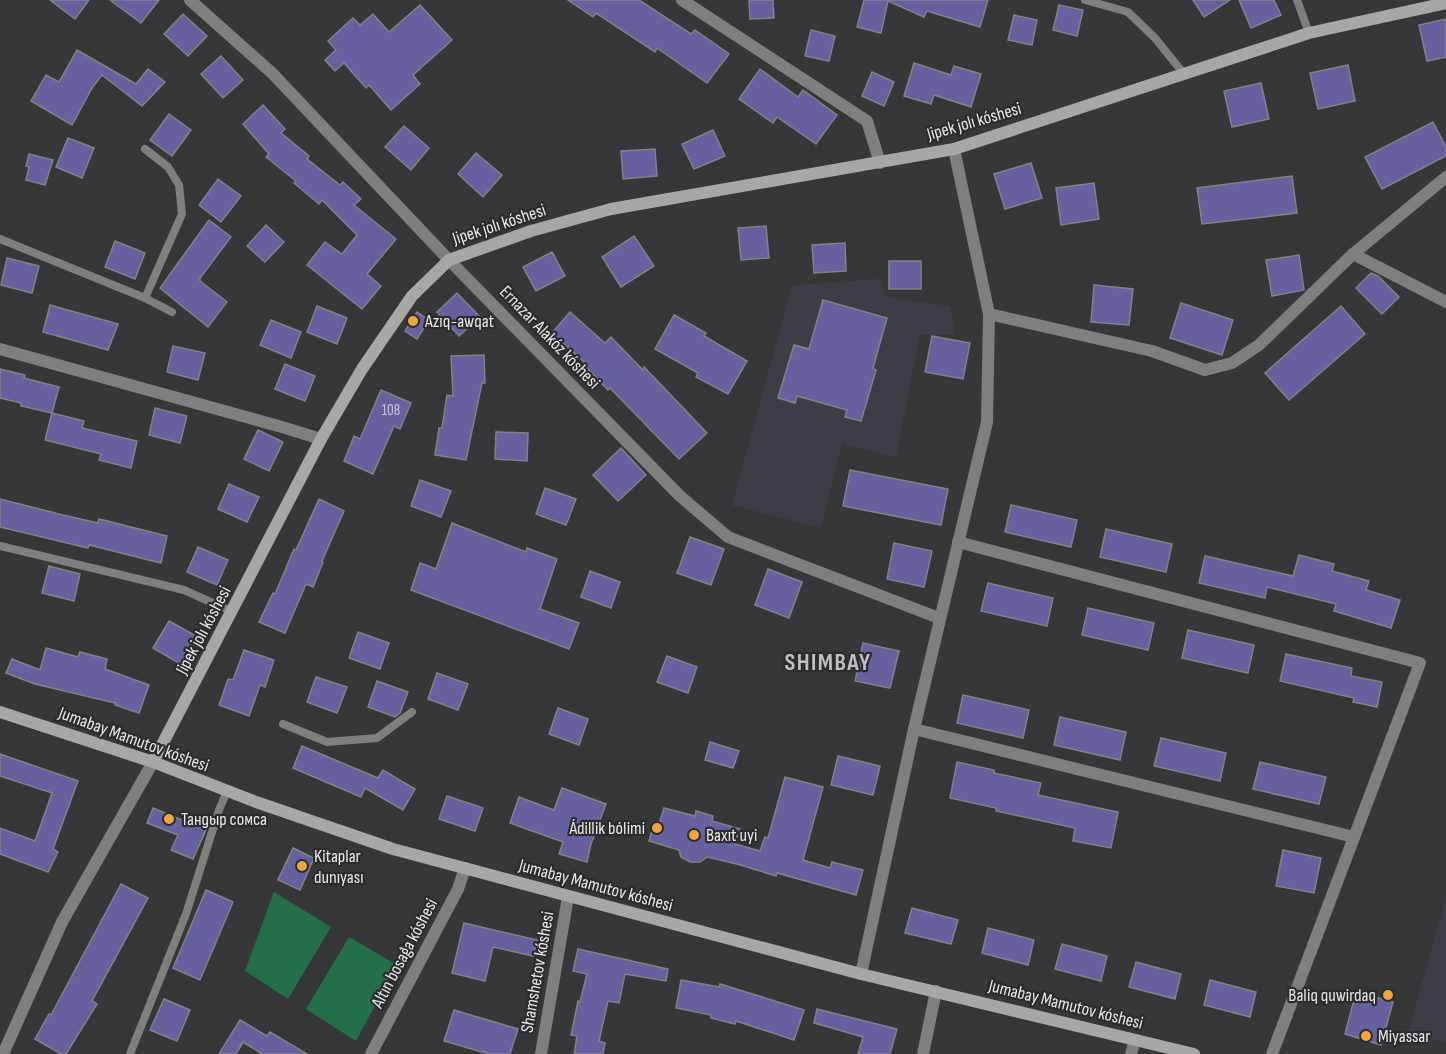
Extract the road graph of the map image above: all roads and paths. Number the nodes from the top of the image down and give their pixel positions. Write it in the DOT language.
graph roads {
  1 [pos="190,0"];
  2 [pos="682,0"];
  3 [pos="1085,0"];
  4 [pos="1297,0"];
  5 [pos="1446,3"];
  6 [pos="1309,33"];
  7 [pos="1184,74"];
  8 [pos="145,149"];
  9 [pos="954,149"];
  10 [pos="880,163"];
  11 [pos="1446,177"];
  12 [pos="0,239"];
  13 [pos="1353,254"];
  14 [pos="449,260"];
  15 [pos="145,298"];
  16 [pos="1446,302"];
  17 [pos="171,312"];
  18 [pos="989,314"];
  19 [pos="0,349"];
  20 [pos="321,440"];
  21 [pos="958,542"];
  22 [pos="0,546"];
  23 [pos="233,612"];
  24 [pos="939,618"];
  25 [pos="0,712"];
  26 [pos="412,712"];
  27 [pos="283,724"];
  28 [pos="914,729"];
  29 [pos="153,762"];
  30 [pos="227,791"];
  31 [pos="1354,837"];
  32 [pos="465,868"];
  33 [pos="568,897"];
  34 [pos="861,974"];
  35 [pos="936,991"];
  36 [pos="1135,1040"];
  37 [pos="3,1054"];
  38 [pos="130,1054"];
  39 [pos="371,1054"];
  40 [pos="541,1054"];
  41 [pos="923,1054"];
  42 [pos="1131,1054"];
  43 [pos="1194,1054"];
  44 [pos="1272,1054"];
  1 -- 14 [label="street, Ernazar Alakóz kóshesi"];
  2 -- 10 [label="street"];
  3 -- 7 [label="lane"];
  4 -- 6 [label="lane"];
  5 -- 6 [label="street, Jipek jolı kóshesi"];
  6 -- 7 [label="street, Jipek jolı kóshesi"];
  7 -- 9 [label="street, Jipek jolı kóshesi"];
  8 -- 15 [label="lane"];
  9 -- 10 [label="street, Jipek jolı kóshesi"];
  9 -- 18 [label="street"];
  10 -- 14 [label="street, Jipek jolı kóshesi"];
  11 -- 13 [label="street"];
  12 -- 15 [label="lane"];
  13 -- 16 [label="street"];
  13 -- 18 [label="street"];
  14 -- 20 [label="street, Jipek jolı kóshesi"];
  14 -- 24 [label="street, Ernazar Alakóz kóshesi"];
  15 -- 17 [label="lane"];
  18 -- 21 [label="street"];
  19 -- 20 [label="street"];
  20 -- 23 [label="street, Jipek jolı kóshesi"];
  21 -- 24 [label="street"];
  21 -- 31 [label="street"];
  22 -- 23 [label="lane"];
  23 -- 29 [label="street, Jipek jolı kóshesi"];
  24 -- 28 [label="street"];
  25 -- 29 [label="street, Jumabay Mamutov kóshesi"];
  26 -- 27 [label="lane"];
  28 -- 31 [label="street"];
  28 -- 34 [label="street"];
  29 -- 30 [label="street, Jumabay Mamutov kóshesi"];
  29 -- 37 [label="street, Jipek jolı kóshesi"];
  30 -- 32 [label="street, Jumabay Mamutov kóshesi"];
  30 -- 38 [label="lane"];
  31 -- 44 [label="street"];
  32 -- 33 [label="street, Jumabay Mamutov kóshesi"];
  32 -- 39 [label="street, Altın bosaǵa kóshesi"];
  33 -- 34 [label="street, Jumabay Mamutov kóshesi"];
  33 -- 40 [label="street, Shamshetov kóshesi"];
  34 -- 35 [label="street, Jumabay Mamutov kóshesi"];
  35 -- 36 [label="street, Jumabay Mamutov kóshesi"];
  35 -- 41 [label="street"];
  36 -- 42 [label="street"];
  36 -- 43 [label="street, Jumabay Mamutov kóshesi"];
}
